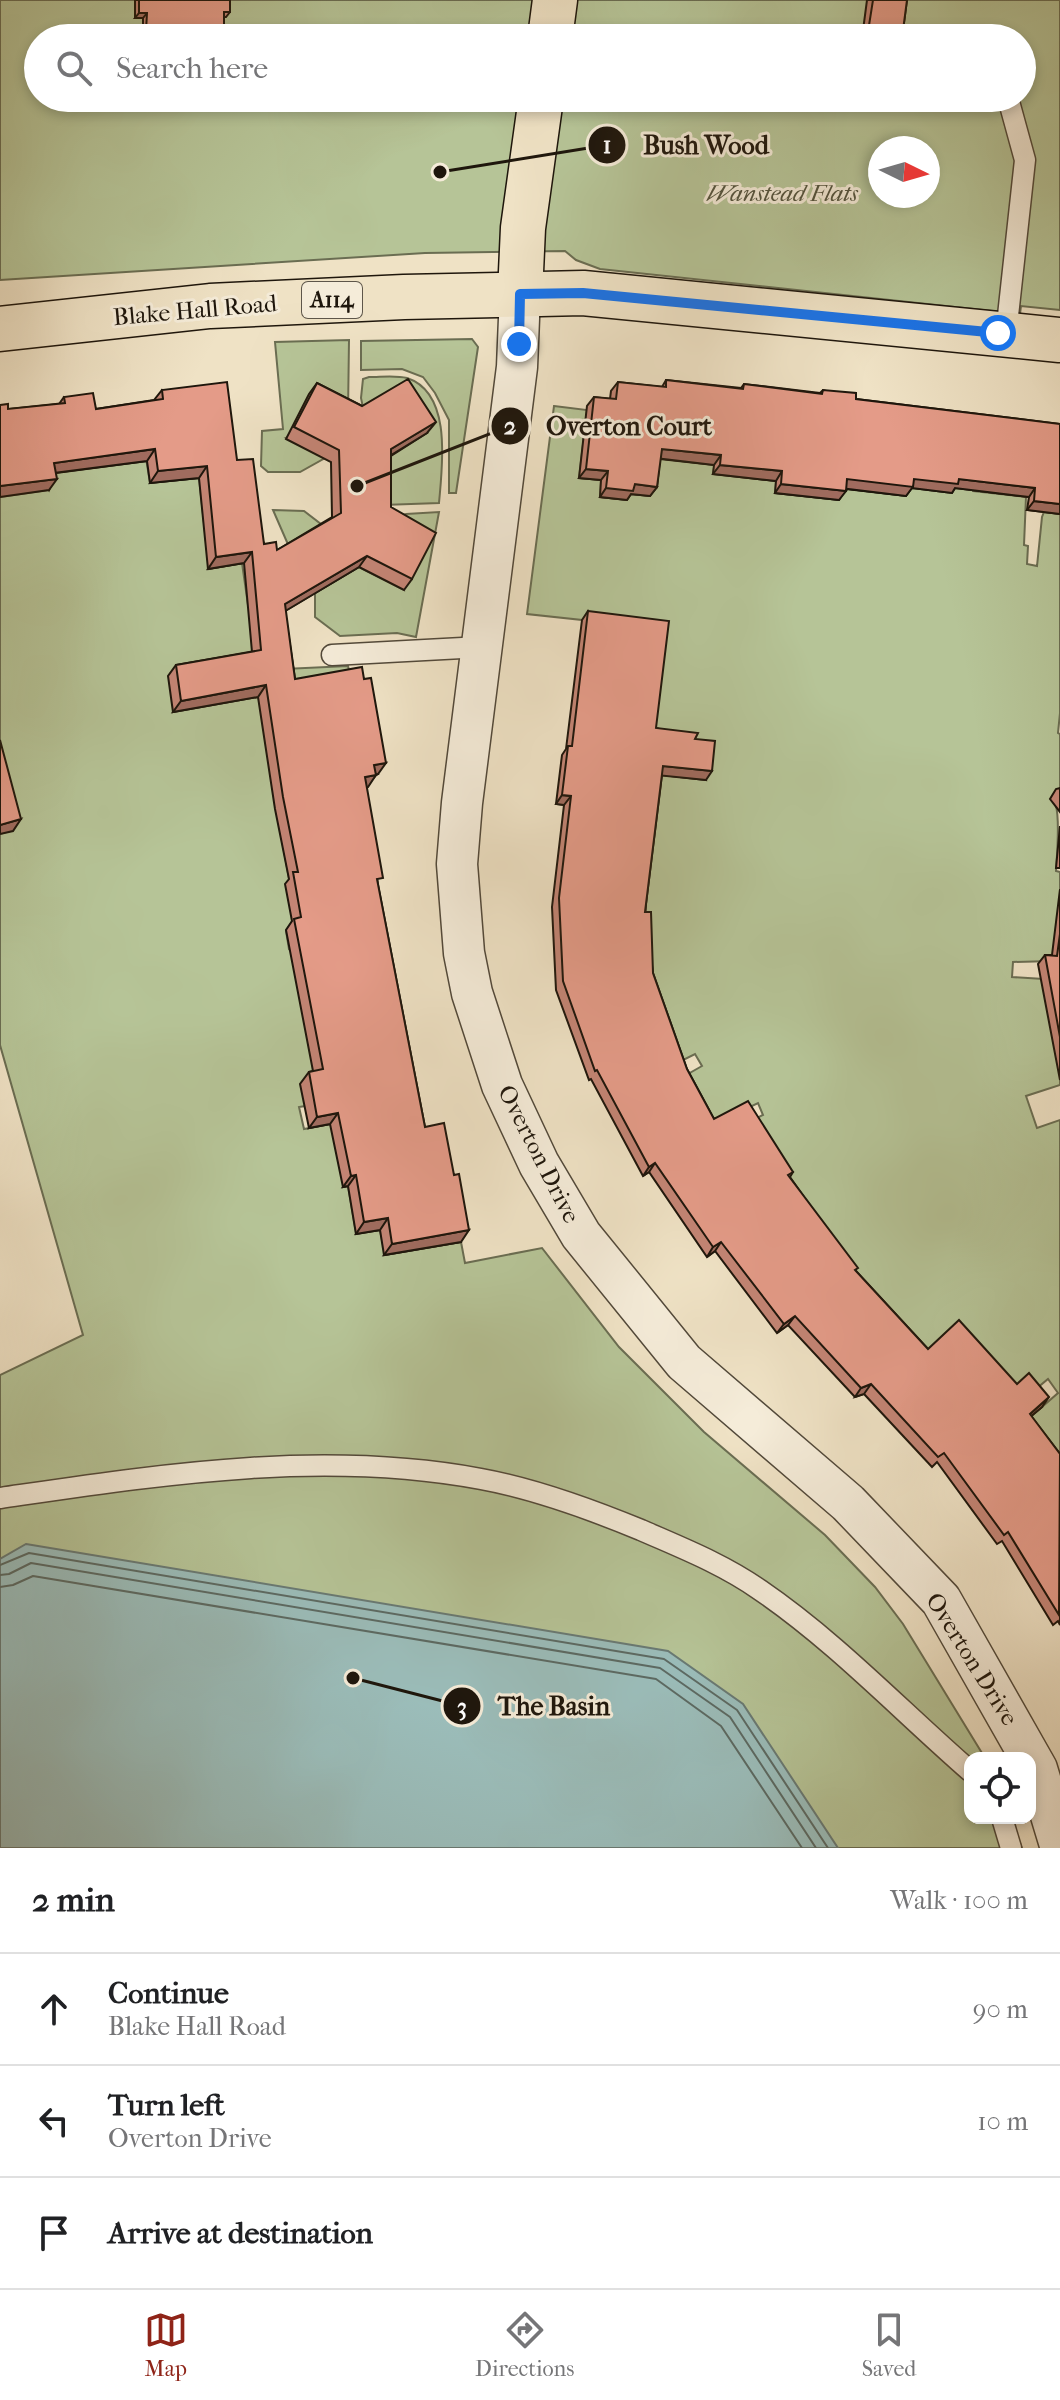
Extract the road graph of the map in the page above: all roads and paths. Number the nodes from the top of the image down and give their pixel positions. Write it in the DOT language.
graph roads {
  1 [pos="555,0"];
  2 [pos="552,24"];
  3 [pos="539,112"];
  4 [pos="1012,112"];
  5 [pos="520,294"];
  6 [pos="0,329"];
  7 [pos="1006,334"];
  8 [pos="1060,340"];
  9 [pos="481,647"];
  10 [pos="332,655"];
  11 [pos="0,1498"];
  12 [pos="964,1766"];
  13 [pos="1004,1824"];
  14 [pos="1060,1845"];
  15 [pos="1011,1848"];
  1 -- 2 [label="main road"];
  3 -- 5 [label="main road"];
  4 -- 7 [label="lane"];
  5 -- 6 [label="main road, Blake Hall Road / A114"];
  5 -- 7 [label="main road, Blake Hall Road"];
  5 -- 9 [label="street, Overton Drive"];
  7 -- 8 [label="main road, Blake Hall Road"];
  9 -- 10 [label="lane"];
  9 -- 14 [label="street, Overton Drive"];
  11 -- 12 [label="lane"];
  13 -- 15 [label="lane"];
}
